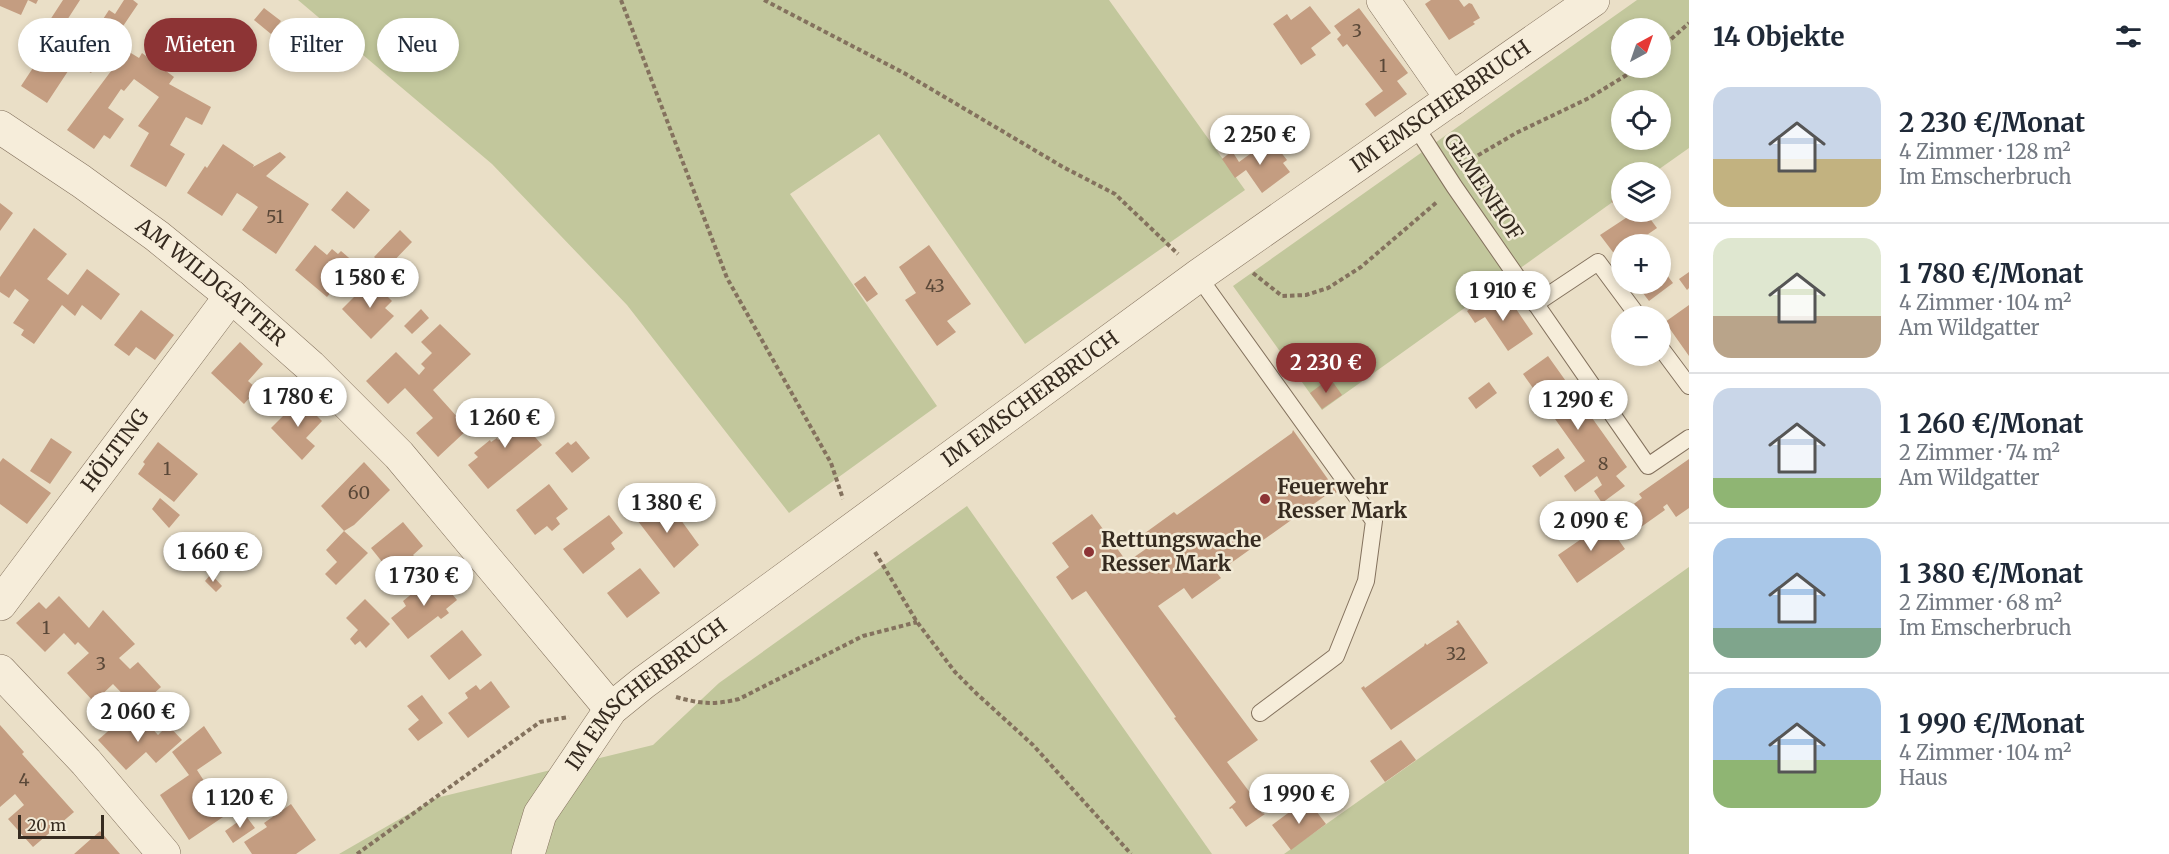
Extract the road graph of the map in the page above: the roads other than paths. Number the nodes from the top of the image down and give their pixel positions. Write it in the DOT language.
graph roads {
  1 [pos="1383,0"];
  2 [pos="1593,0"];
  3 [pos="1452,99"];
  4 [pos="1414,124"];
  5 [pos="0,127"];
  6 [pos="1198,276"];
  7 [pos="231,296"];
  8 [pos="1535,304"];
  9 [pos="1631,306"];
  10 [pos="1671,362"];
  11 [pos="1689,386"];
  12 [pos="1689,438"];
  13 [pos="0,604"];
  14 [pos="0,671"];
  15 [pos="611,709"];
  16 [pos="1260,713"];
  17 [pos="164,854"];
  18 [pos="528,854"];
  1 -- 3 [label="street"];
  2 -- 3 [label="street, IM EMSCHERBRUCH"];
  3 -- 4 [label="street, IM EMSCHERBRUCH"];
  4 -- 6 [label="street, IM EMSCHERBRUCH"];
  4 -- 8 [label="lane, GEMENHOF"];
  5 -- 7 [label="street, AM WILDGATTER"];
  6 -- 15 [label="street, IM EMSCHERBRUCH"];
  6 -- 16 [label="lane"];
  7 -- 13 [label="street, HÖLTING"];
  7 -- 15 [label="street, AM WILDGATTER"];
  8 -- 9 [label="lane"];
  8 -- 12 [label="lane, GEMENHOF"];
  10 -- 11 [label="lane"];
  14 -- 17 [label="street"];
  15 -- 18 [label="street, IM EMSCHERBRUCH"];
}
